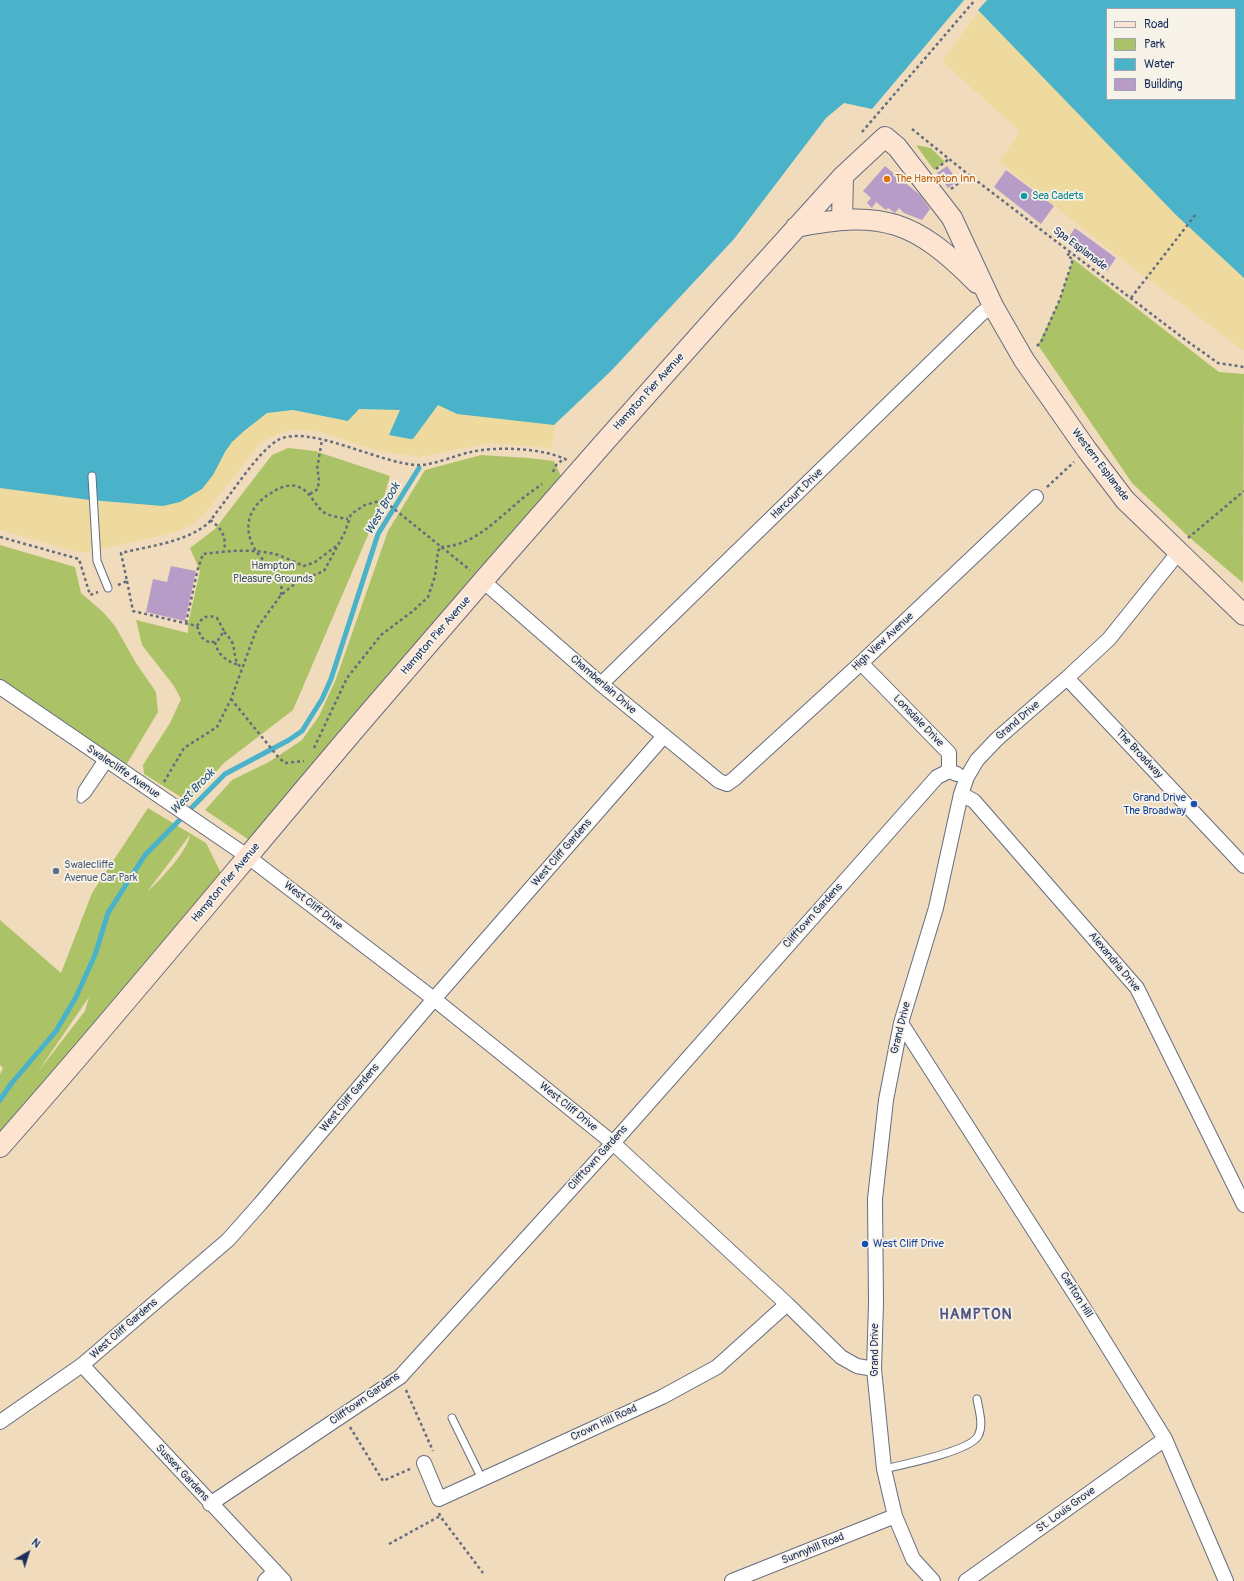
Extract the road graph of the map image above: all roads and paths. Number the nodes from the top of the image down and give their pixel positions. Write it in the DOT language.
graph roads {
  1 [pos="975,0"];
  2 [pos="912,129"];
  3 [pos="862,132"];
  4 [pos="885,136"];
  5 [pos="969,175"];
  6 [pos="843,176"];
  7 [pos="938,199"];
  8 [pos="1196,214"];
  9 [pos="952,218"];
  10 [pos="842,220"];
  11 [pos="796,227"];
  12 [pos="929,241"];
  13 [pos="1070,251"];
  14 [pos="989,298"];
  15 [pos="1131,298"];
  16 [pos="1024,360"];
  17 [pos="1244,367"];
  18 [pos="322,439"];
  19 [pos="1087,450"];
  20 [pos="92,476"];
  21 [pos="550,478"];
  22 [pos="544,482"];
  23 [pos="1244,491"];
  24 [pos="310,494"];
  25 [pos="1036,497"];
  26 [pos="348,519"];
  27 [pos="210,520"];
  28 [pos="0,537"];
  29 [pos="339,544"];
  30 [pos="441,546"];
  31 [pos="256,551"];
  32 [pos="224,552"];
  33 [pos="1178,553"];
  34 [pos="127,581"];
  35 [pos="483,581"];
  36 [pos="108,588"];
  37 [pos="281,595"];
  38 [pos="1244,615"];
  39 [pos="186,623"];
  40 [pos="197,626"];
  41 [pos="224,631"];
  42 [pos="215,642"];
  43 [pos="861,663"];
  44 [pos="240,666"];
  45 [pos="1067,678"];
  46 [pos="602,684"];
  47 [pos="0,687"];
  48 [pos="231,699"];
  49 [pos="664,736"];
  50 [pos="312,752"];
  51 [pos="307,757"];
  52 [pos="106,760"];
  53 [pos="949,771"];
  54 [pos="966,777"];
  55 [pos="727,784"];
  56 [pos="156,794"];
  57 [pos="961,794"];
  58 [pos="248,856"];
  59 [pos="1244,866"];
  60 [pos="434,999"];
  61 [pos="901,1023"];
  62 [pos="612,1143"];
  63 [pos="0,1147"];
  64 [pos="1244,1205"];
  65 [pos="787,1304"];
  66 [pos="82,1365"];
  67 [pos="874,1369"];
  68 [pos="400,1376"];
  69 [pos="977,1400"];
  70 [pos="343,1415"];
  71 [pos="452,1418"];
  72 [pos="0,1422"];
  73 [pos="1165,1439"];
  74 [pos="424,1463"];
  75 [pos="884,1469"];
  76 [pos="482,1479"];
  77 [pos="439,1499"];
  78 [pos="210,1504"];
  79 [pos="440,1516"];
  80 [pos="895,1516"];
  81 [pos="389,1544"];
  82 [pos="484,1573"];
  83 [pos="275,1578"];
  84 [pos="732,1581"];
  85 [pos="933,1581"];
  86 [pos="966,1581"];
  87 [pos="1226,1581"];
  1 -- 3 [label="path"];
  2 -- 5 [label="path, Spa Esplanade"];
  4 -- 6 [label="street, Hampton Pier Avenue"];
  4 -- 7 [label="street, Western Esplanade"];
  5 -- 7 [label="path"];
  5 -- 13 [label="path, Spa Esplanade"];
  6 -- 10 [label="street"];
  6 -- 11 [label="street, Hampton Pier Avenue"];
  7 -- 9 [label="street, Western Esplanade"];
  8 -- 15 [label="path"];
  9 -- 12 [label="street"];
  9 -- 14 [label="street, Western Esplanade"];
  10 -- 11 [label="street, Western Esplanade"];
  10 -- 12 [label="street, Western Esplanade"];
  11 -- 35 [label="street, Hampton Pier Avenue"];
  12 -- 14 [label="street, Western Esplanade"];
  13 -- 15 [label="path, Spa Esplanade"];
  13 -- 16 [label="path"];
  14 -- 16 [label="street, Western Esplanade"];
  14 -- 46 [label="street, Harcourt Drive"];
  15 -- 17 [label="path, Spa Esplanade"];
  16 -- 19 [label="street, Western Esplanade"];
  18 -- 21 [label="path"];
  18 -- 24 [label="path"];
  18 -- 27 [label="path"];
  19 -- 25 [label="path"];
  19 -- 33 [label="street, Western Esplanade"];
  20 -- 36 [label="lane"];
  22 -- 30 [label="path"];
  23 -- 33 [label="path"];
  24 -- 26 [label="path"];
  24 -- 31 [label="path"];
  25 -- 43 [label="street, High View Avenue"];
  26 -- 29 [label="path"];
  26 -- 30 [label="path"];
  27 -- 32 [label="path"];
  27 -- 34 [label="path"];
  28 -- 36 [label="path"];
  29 -- 31 [label="path"];
  29 -- 37 [label="path"];
  30 -- 35 [label="path"];
  30 -- 50 [label="path"];
  31 -- 32 [label="path"];
  31 -- 37 [label="path"];
  32 -- 39 [label="path"];
  33 -- 38 [label="street, Western Esplanade"];
  33 -- 45 [label="street, Grand Drive"];
  34 -- 36 [label="path"];
  34 -- 39 [label="path"];
  35 -- 46 [label="street, Chamberlain Drive"];
  35 -- 58 [label="street, Hampton Pier Avenue"];
  37 -- 44 [label="path"];
  39 -- 40 [label="path"];
  40 -- 41 [label="path"];
  40 -- 42 [label="path"];
  41 -- 42 [label="path"];
  41 -- 44 [label="path"];
  42 -- 44 [label="path"];
  43 -- 53 [label="street, Lonsdale Drive"];
  43 -- 55 [label="street, High View Avenue"];
  44 -- 48 [label="path"];
  45 -- 54 [label="street, Grand Drive"];
  45 -- 59 [label="street, The Broadway"];
  46 -- 49 [label="street, Chamberlain Drive"];
  47 -- 52 [label="street, Swalecliffe Avenue"];
  48 -- 51 [label="path"];
  48 -- 56 [label="path"];
  49 -- 55 [label="street, Chamberlain Drive"];
  49 -- 60 [label="street, West Cliff Gardens"];
  52 -- 52 [label="lane"];
  52 -- 56 [label="street, Swalecliffe Avenue"];
  53 -- 54 [label="street"];
  53 -- 62 [label="street, Clifftown Gardens"];
  54 -- 57 [label="street, Grand Drive"];
  56 -- 58 [label="street, Swalecliffe Avenue"];
  57 -- 61 [label="street, Grand Drive"];
  57 -- 64 [label="street, Alexandria Drive"];
  58 -- 60 [label="street, West Cliff Drive"];
  58 -- 63 [label="street, Hampton Pier Avenue"];
  60 -- 62 [label="street, West Cliff Drive"];
  60 -- 66 [label="street, West Cliff Gardens"];
  61 -- 67 [label="street, Grand Drive"];
  61 -- 73 [label="street, Carlton Hill"];
  62 -- 65 [label="street, West Cliff Drive"];
  62 -- 68 [label="street, Clifftown Gardens"];
  65 -- 67 [label="street, West Cliff Drive"];
  65 -- 76 [label="street, Crown Hill Road"];
  66 -- 72 [label="street, West Cliff Gardens"];
  66 -- 78 [label="street, Sussex Gardens"];
  67 -- 75 [label="street, Grand Drive"];
  68 -- 70 [label="street, Clifftown Gardens"];
  68 -- 74 [label="path"];
  69 -- 75 [label="lane"];
  70 -- 74 [label="path"];
  70 -- 78 [label="street, Clifftown Gardens"];
  71 -- 76 [label="lane"];
  73 -- 86 [label="street, St. Louis Grove"];
  73 -- 87 [label="street, Carlton Hill"];
  74 -- 77 [label="street"];
  75 -- 80 [label="street, Grand Drive"];
  76 -- 77 [label="street, Crown Hill Road"];
  77 -- 79 [label="path"];
  78 -- 83 [label="street, Sussex Gardens"];
  79 -- 81 [label="path"];
  79 -- 82 [label="path"];
  80 -- 84 [label="street, Sunnyhill Road"];
  80 -- 85 [label="street, Grand Drive"];
}
